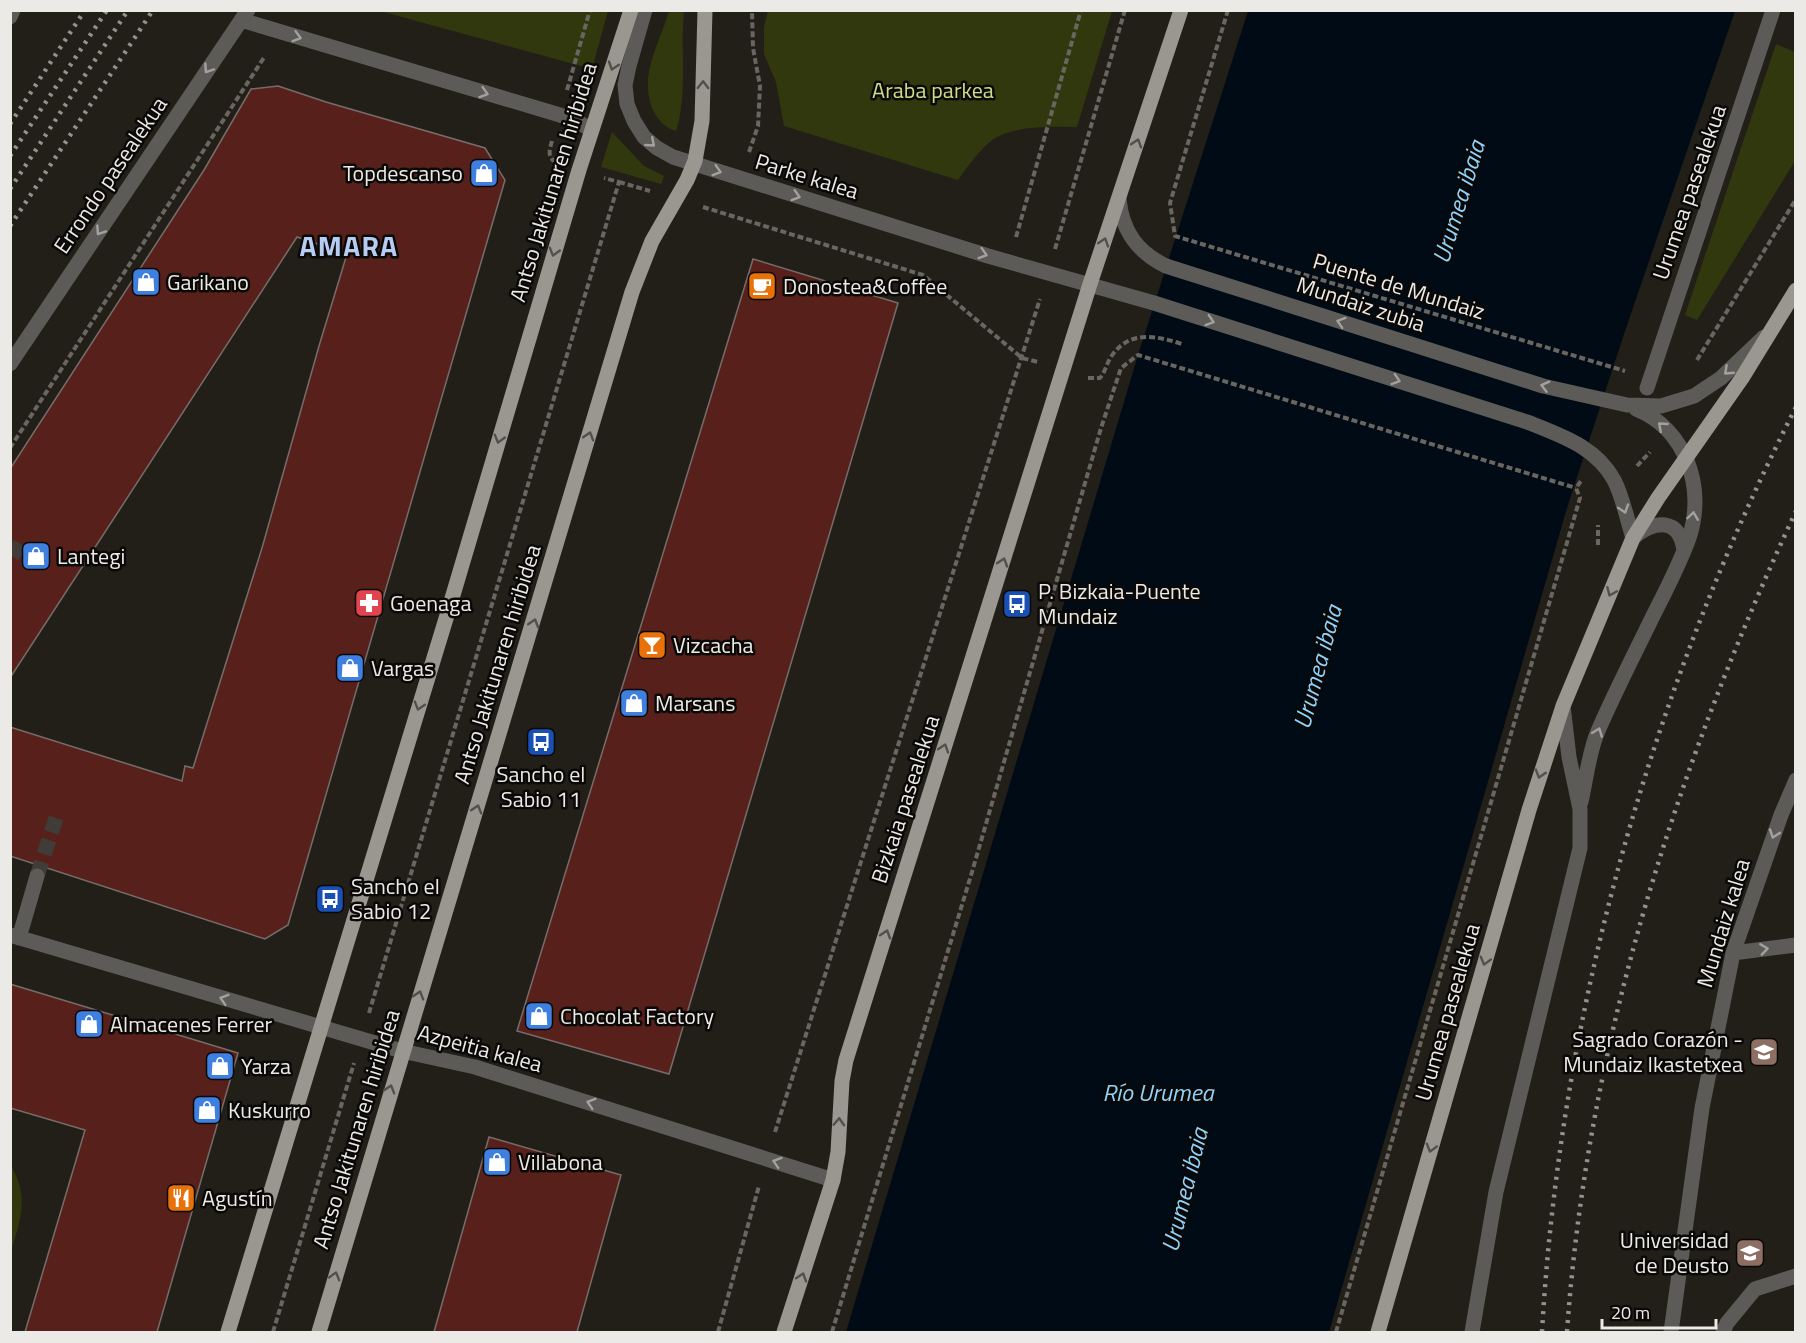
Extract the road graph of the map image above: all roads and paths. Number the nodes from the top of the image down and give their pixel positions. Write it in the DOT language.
graph roads {
  1 [pos="14,10"];
  2 [pos="631,10"];
  3 [pos="645,10"];
  4 [pos="705,10"];
  5 [pos="752,10"];
  6 [pos="1081,10"];
  7 [pos="1125,10"];
  8 [pos="1181,10"];
  9 [pos="1228,10"];
  10 [pos="1773,10"];
  11 [pos="10,16"];
  12 [pos="244,16"];
  13 [pos="280,32"];
  14 [pos="591,130"];
  15 [pos="694,164"];
  16 [pos="741,178"];
  17 [pos="619,182"];
  18 [pos="677,199"];
  19 [pos="1119,199"];
  20 [pos="1796,199"];
  21 [pos="729,215"];
  22 [pos="1008,262"];
  23 [pos="1048,272"];
  24 [pos="1090,284"];
  25 [pos="1796,290"];
  26 [pos="1771,331"];
  27 [pos="1022,357"];
  28 [pos="1695,362"];
  29 [pos="10,364"];
  30 [pos="1612,368"];
  31 [pos="1647,388"];
  32 [pos="1627,405"];
  33 [pos="1665,427"];
  34 [pos="10,448"];
  35 [pos="1686,458"];
  36 [pos="1602,463"];
  37 [pos="1614,480"];
  38 [pos="1575,487"];
  39 [pos="1634,538"];
  40 [pos="1684,551"];
  41 [pos="1563,706"];
  42 [pos="1796,780"];
  43 [pos="1580,809"];
  44 [pos="37,876"];
  45 [pos="15,936"];
  46 [pos="1796,945"];
  47 [pos="1733,953"];
  48 [pos="321,1027"];
  49 [pos="402,1051"];
  50 [pos="767,1158"];
  51 [pos="833,1180"];
  52 [pos="1796,1276"];
  53 [pos="228,1332"];
  54 [pos="318,1332"];
  55 [pos="718,1332"];
  56 [pos="784,1332"];
  57 [pos="832,1332"];
  58 [pos="1336,1332"];
  59 [pos="1378,1332"];
  60 [pos="1472,1332"];
  61 [pos="1671,1332"];
  62 [pos="1723,1332"];
  1 -- 11 [label="street"];
  2 -- 14 [label="main road, Antso Jakitunaren hiribidea, one-way"];
  3 -- 15 [label="street, Parke kalea, one-way"];
  15 -- 4 [label="main road, Antso Jakitunaren hiribidea, one-way"];
  5 -- 16 [label="path"];
  6 -- 22 [label="path"];
  7 -- 23 [label="path"];
  19 -- 8 [label="main road, Bizkaia pasealekua, one-way"];
  9 -- 30 [label="path, Puente de Mundaiz"];
  10 -- 31 [label="street, Urumea pasealekua"];
  12 -- 13 [label="street"];
  12 -- 29 [label="street, Errondo pasealekua, one-way"];
  13 -- 14 [label="street, one-way"];
  13 -- 34 [label="path"];
  14 -- 48 [label="main road, Antso Jakitunaren hiribidea, one-way"];
  15 -- 16 [label="street, Parke kalea, one-way"];
  15 -- 18 [label="main road, Antso Jakitunaren hiribidea"];
  16 -- 21 [label="path"];
  16 -- 22 [label="street, Parke kalea, one-way"];
  17 -- 18 [label="path"];
  18 -- 21 [label="path"];
  49 -- 18 [label="main road, Antso Jakitunaren hiribidea, one-way"];
  24 -- 19 [label="main road, Bizkaia pasealekua, one-way"];
  32 -- 19 [label="street, Mundaiz zubia, one-way"];
  20 -- 28 [label="path"];
  21 -- 27 [label="path"];
  22 -- 23 [label="street, Parke kalea"];
  23 -- 24 [label="street, Parke kalea"];
  23 -- 27 [label="path"];
  24 -- 36 [label="street, one-way"];
  51 -- 24 [label="main road, Bizkaia pasealekua, one-way"];
  25 -- 26 [label="main road, Urumea pasealekua"];
  26 -- 32 [label="street, one-way"];
  26 -- 35 [label="main road, Urumea pasealekua"];
  27 -- 50 [label="path"];
  33 -- 32 [label="street, one-way"];
  33 -- 35 [label="street"];
  33 -- 37 [label="path"];
  35 -- 39 [label="main road, Urumea pasealekua"];
  40 -- 35 [label="street, one-way"];
  36 -- 37 [label="street"];
  36 -- 38 [label="path"];
  37 -- 39 [label="street, one-way"];
  38 -- 57 [label="path"];
  38 -- 58 [label="path"];
  39 -- 40 [label="street"];
  39 -- 41 [label="main road, Urumea pasealekua, one-way"];
  43 -- 40 [label="street, one-way"];
  41 -- 43 [label="street, Urumea pasealekua"];
  41 -- 59 [label="main road, Urumea pasealekua, one-way"];
  42 -- 47 [label="street, Mundaiz kalea, one-way"];
  43 -- 60 [label="street"];
  44 -- 45 [label="street"];
  48 -- 45 [label="street, Azpeitia kalea, one-way"];
  47 -- 46 [label="street, one-way"];
  47 -- 61 [label="street, Mundaiz kalea"];
  48 -- 49 [label="street, Azpeitia kalea"];
  48 -- 53 [label="main road, Antso Jakitunaren hiribidea"];
  50 -- 49 [label="street, Azpeitia kalea, one-way"];
  54 -- 49 [label="main road, Antso Jakitunaren hiribidea, one-way"];
  51 -- 50 [label="street, Azpeitia kalea, one-way"];
  50 -- 55 [label="path"];
  56 -- 51 [label="main road, Bizkaia pasealekua, one-way"];
  52 -- 62 [label="street"];
}
